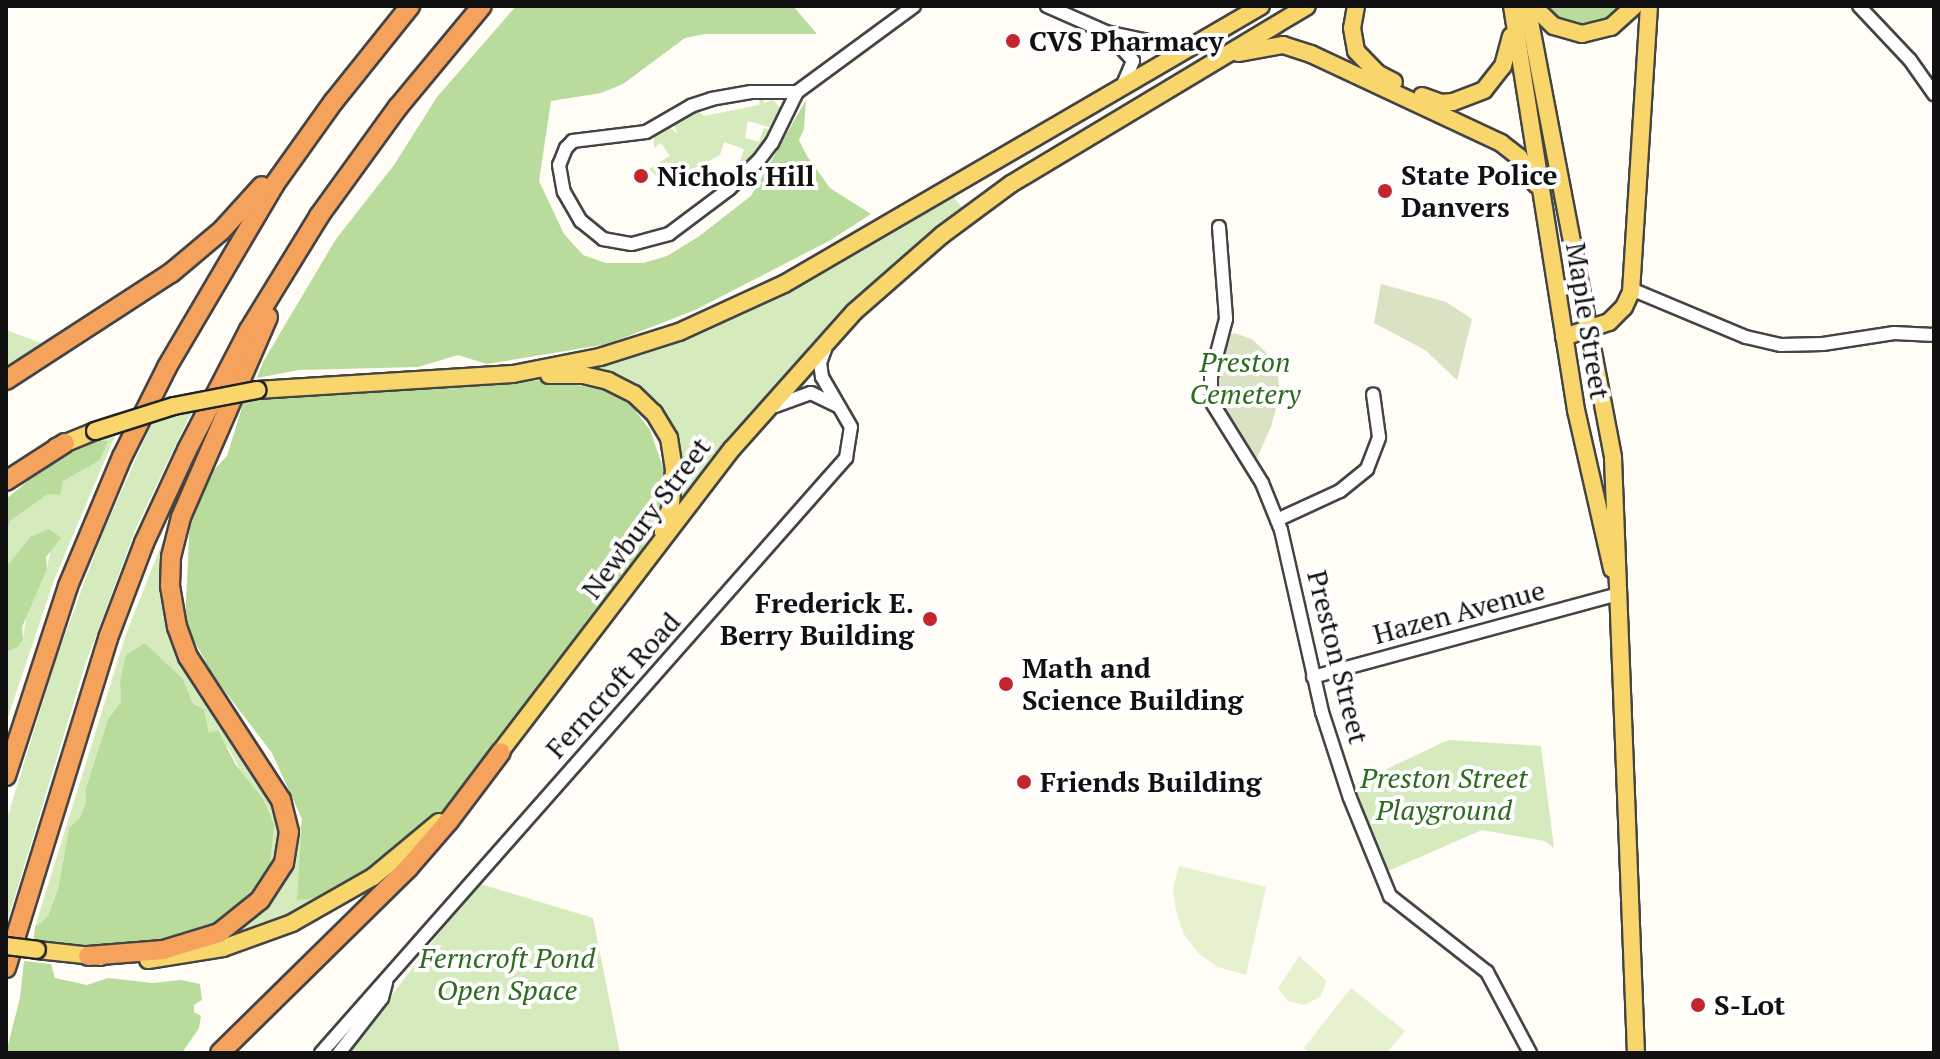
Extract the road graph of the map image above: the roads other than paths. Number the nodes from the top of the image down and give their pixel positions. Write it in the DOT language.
graph roads {
  1 [pos="410,6"];
  2 [pos="482,6"];
  3 [pos="914,6"];
  4 [pos="1047,6"];
  5 [pos="1244,6"];
  6 [pos="1261,6"];
  7 [pos="1307,6"];
  8 [pos="1356,6"];
  9 [pos="1512,6"];
  10 [pos="1530,6"];
  11 [pos="1634,6"];
  12 [pos="1649,6"];
  13 [pos="1859,6"];
  14 [pos="1106,32"];
  15 [pos="1202,40"];
  16 [pos="1217,59"];
  17 [pos="356,73"];
  18 [pos="1122,87"];
  19 [pos="797,92"];
  20 [pos="1934,94"];
  21 [pos="1543,200"];
  22 [pos="1219,227"];
  23 [pos="301,244"];
  24 [pos="1631,289"];
  25 [pos="835,331"];
  26 [pos="1589,331"];
  27 [pos="1934,335"];
  28 [pos="1564,337"];
  29 [pos="480,377"];
  30 [pos="6,380"];
  31 [pos="1373,394"];
  32 [pos="763,411"];
  33 [pos="843,411"];
  34 [pos="65,443"];
  35 [pos="6,472"];
  36 [pos="6,481"];
  37 [pos="1277,520"];
  38 [pos="641,567"];
  39 [pos="1618,594"];
  40 [pos="1313,677"];
  41 [pos="501,752"];
  42 [pos="6,776"];
  43 [pos="6,946"];
  44 [pos="88,956"];
  45 [pos="6,968"];
  46 [pos="330,1050"];
  47 [pos="220,1053"];
  48 [pos="1530,1053"];
  49 [pos="1636,1053"];
  1 -- 17 [label="highway"];
  2 -- 23 [label="highway"];
  3 -- 19 [label="street"];
  4 -- 14 [label="street"];
  5 -- 15 [label="main road"];
  6 -- 15 [label="main road"];
  7 -- 16 [label="main road, Newbury Street"];
  8 -- 9 [label="main road"];
  9 -- 21 [label="main road, Maple Street"];
  10 -- 11 [label="main road"];
  10 -- 26 [label="main road, Maple Street"];
  12 -- 24 [label="main road, Maple Street"];
  13 -- 20 [label="street"];
  14 -- 15 [label="street"];
  14 -- 18 [label="street"];
  15 -- 18 [label="main road"];
  16 -- 21 [label="main road"];
  16 -- 25 [label="main road, Newbury Street"];
  17 -- 30 [label="highway"];
  17 -- 42 [label="highway"];
  18 -- 29 [label="main road"];
  19 -- 19 [label="street"];
  21 -- 28 [label="main road, Maple Street"];
  22 -- 37 [label="street, Preston Street"];
  23 -- 44 [label="highway"];
  23 -- 45 [label="highway"];
  24 -- 26 [label="main road"];
  24 -- 27 [label="street"];
  25 -- 32 [label="main road, Newbury Street"];
  25 -- 33 [label="street, Ferncroft Road"];
  26 -- 28 [label="main road"];
  26 -- 39 [label="main road, Maple Street"];
  28 -- 39 [label="main road, Maple Street"];
  29 -- 34 [label="main road, bridge"];
  29 -- 38 [label="main road"];
  31 -- 37 [label="street"];
  32 -- 33 [label="street"];
  32 -- 38 [label="main road, Newbury Street"];
  33 -- 46 [label="street, Ferncroft Road"];
  34 -- 35 [label="main road"];
  34 -- 36 [label="highway"];
  37 -- 40 [label="street, Preston Street"];
  38 -- 41 [label="main road, Newbury Street"];
  39 -- 40 [label="street, Hazen Avenue"];
  39 -- 49 [label="main road, Maple Street"];
  40 -- 48 [label="street, Preston Street"];
  41 -- 44 [label="main road, Newbury Street"];
  41 -- 47 [label="highway"];
  43 -- 44 [label="main road, Newbury Street, bridge"];
}
